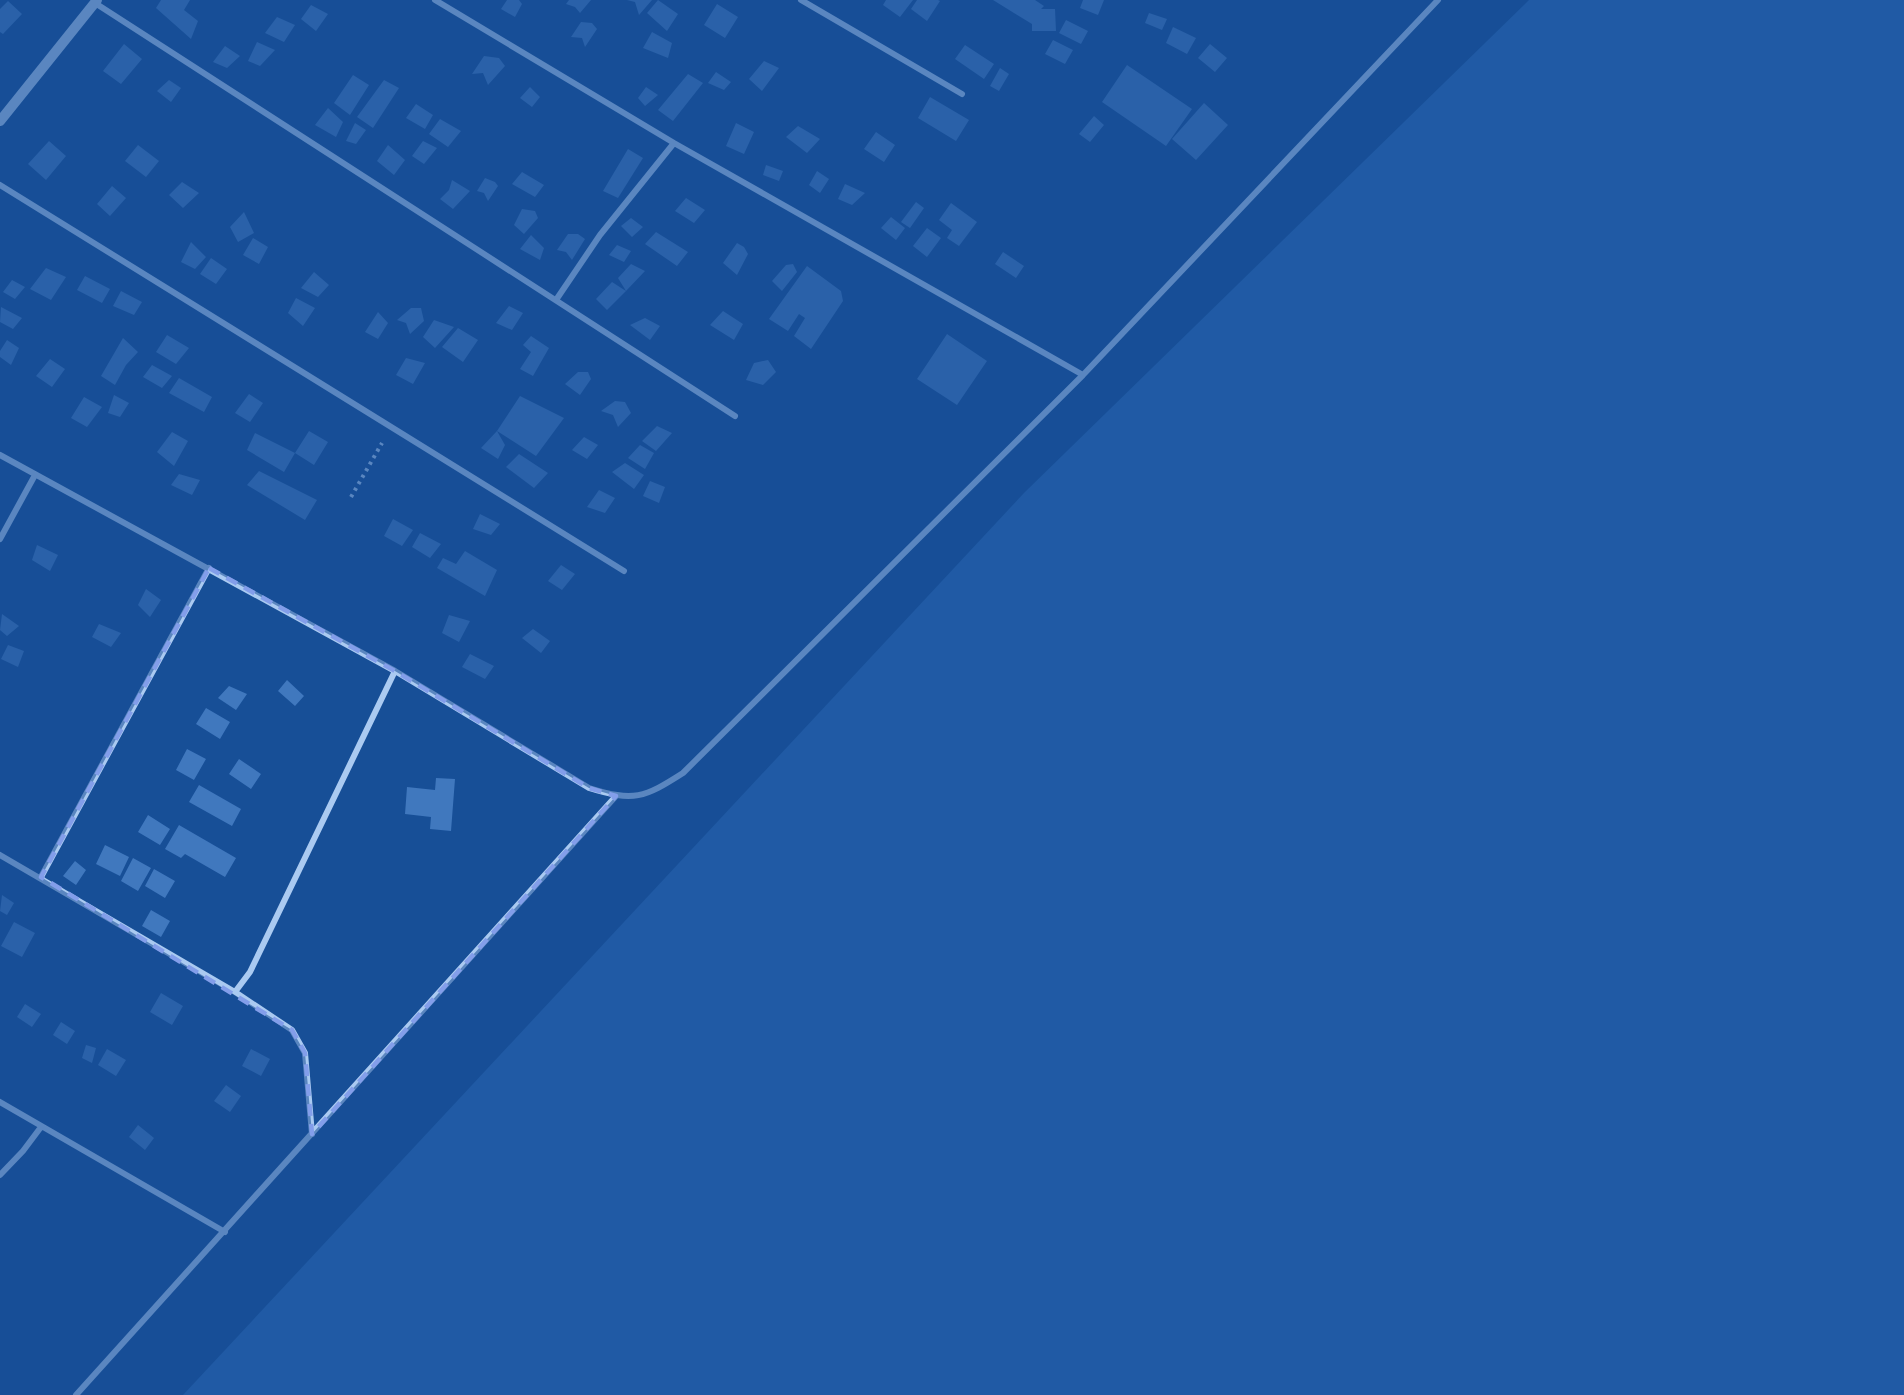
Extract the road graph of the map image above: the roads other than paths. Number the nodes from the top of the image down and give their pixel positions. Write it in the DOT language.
graph roads {
  1 [pos="435,0"];
  2 [pos="801,0"];
  3 [pos="1438,0"];
  4 [pos="96,2"];
  5 [pos="962,94"];
  6 [pos="0,120"];
  7 [pos="674,143"];
  8 [pos="0,185"];
  9 [pos="556,300"];
  10 [pos="1083,375"];
  11 [pos="735,416"];
  12 [pos="0,455"];
  13 [pos="35,475"];
  14 [pos="0,539"];
  15 [pos="209,568"];
  16 [pos="624,571"];
  17 [pos="395,671"];
  18 [pos="616,796"];
  19 [pos="0,855"];
  20 [pos="41,877"];
  21 [pos="235,993"];
  22 [pos="0,1102"];
  23 [pos="42,1127"];
  24 [pos="312,1134"];
  25 [pos="0,1175"];
  26 [pos="225,1232"];
  27 [pos="76,1395"];
  1 -- 7 [label="street"];
  2 -- 5 [label="street"];
  3 -- 10 [label="street"];
  4 -- 6 [label="street"];
  4 -- 9 [label="street"];
  7 -- 9 [label="street"];
  7 -- 10 [label="street"];
  8 -- 16 [label="street"];
  9 -- 11 [label="street"];
  10 -- 18 [label="street"];
  12 -- 13 [label="street"];
  13 -- 14 [label="street"];
  13 -- 15 [label="street"];
  15 -- 17 [label="street"];
  15 -- 20 [label="street"];
  17 -- 18 [label="street"];
  17 -- 21 [label="street"];
  18 -- 24 [label="street"];
  19 -- 20 [label="street"];
  20 -- 21 [label="street"];
  21 -- 24 [label="street"];
  22 -- 23 [label="street"];
  23 -- 25 [label="street"];
  23 -- 26 [label="street"];
  24 -- 26 [label="street"];
  26 -- 27 [label="street"];
}
